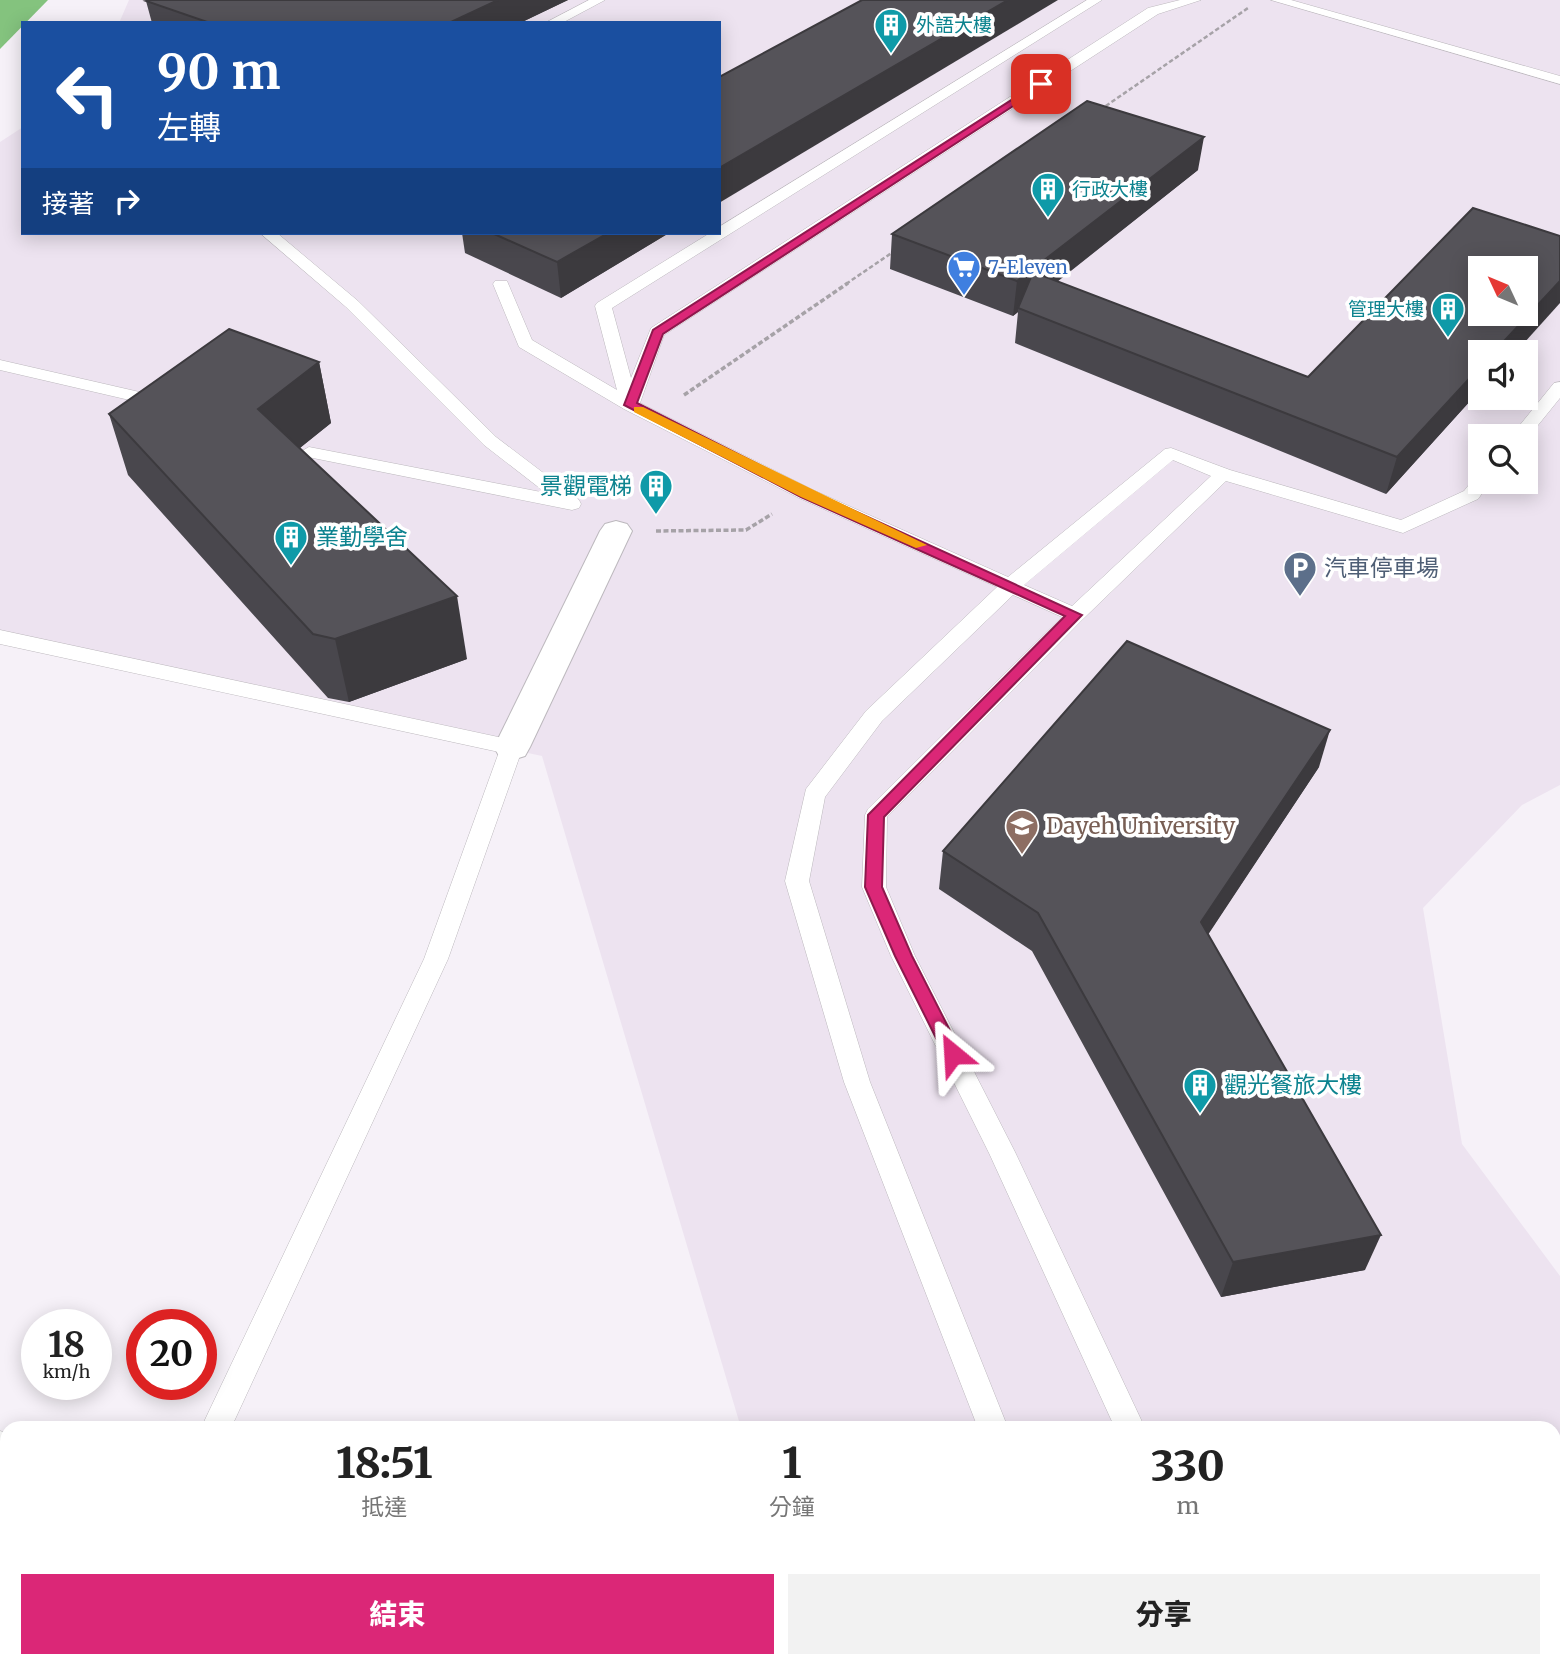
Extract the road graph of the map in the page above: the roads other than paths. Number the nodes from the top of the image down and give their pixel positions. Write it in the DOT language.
graph roads {
  1 [pos="599,0"];
  2 [pos="1096,0"];
  3 [pos="1195,0"];
  4 [pos="1278,0"];
  5 [pos="555,21"];
  6 [pos="1560,80"];
  7 [pos="721,233"];
  8 [pos="270,235"];
  9 [pos="717,235"];
  10 [pos="501,284"];
  11 [pos="0,365"];
  12 [pos="1560,387"];
  13 [pos="175,405"];
  14 [pos="630,405"];
  15 [pos="1530,424"];
  16 [pos="309,452"];
  17 [pos="1223,474"];
  18 [pos="1472,494"];
  19 [pos="616,531"];
  20 [pos="1010,586"];
  21 [pos="1075,615"];
  22 [pos="0,637"];
  23 [pos="512,747"];
  24 [pos="219,1421"];
  25 [pos="990,1421"];
  26 [pos="1127,1421"];
  1 -- 5 [label="lane"];
  2 -- 7 [label="lane"];
  3 -- 14 [label="lane"];
  4 -- 6 [label="lane"];
  8 -- 16 [label="lane"];
  9 -- 14 [label="lane"];
  10 -- 14 [label="lane"];
  11 -- 13 [label="lane"];
  12 -- 15 [label="lane"];
  14 -- 20 [label="lane"];
  17 -- 18 [label="lane"];
  17 -- 20 [label="lane"];
  17 -- 21 [label="lane"];
  19 -- 23 [label="street"];
  20 -- 21 [label="lane"];
  20 -- 25 [label="lane"];
  21 -- 26 [label="lane"];
  22 -- 23 [label="lane"];
  23 -- 24 [label="lane"];
}
